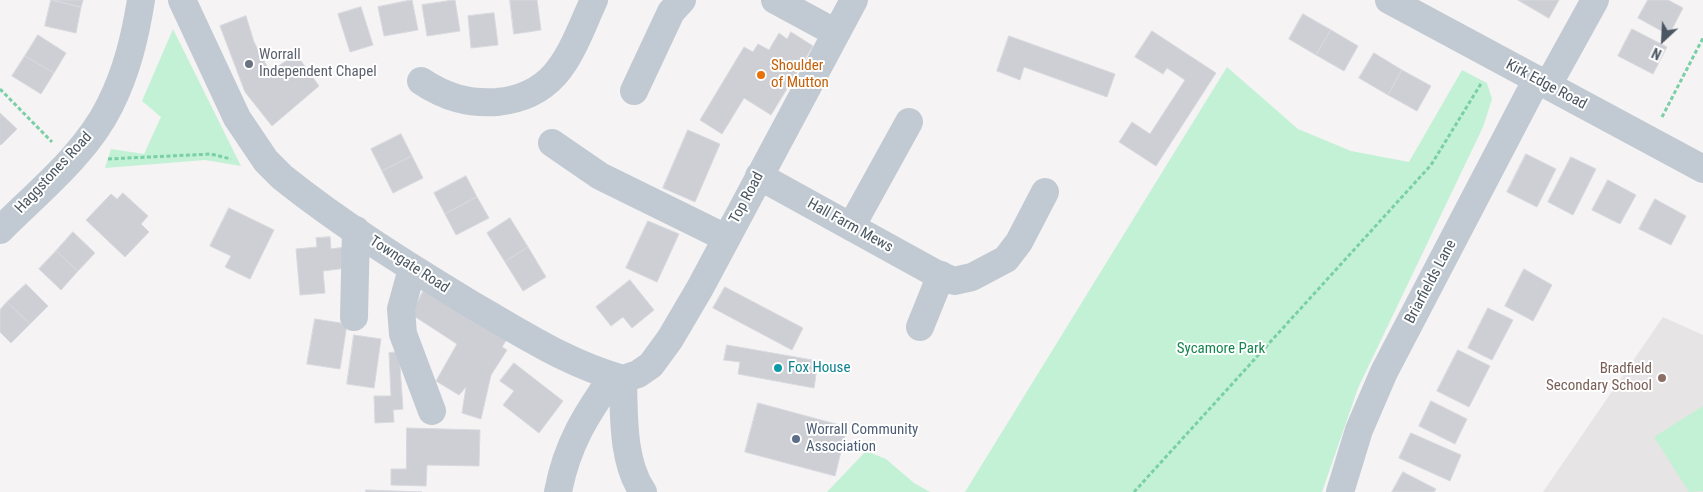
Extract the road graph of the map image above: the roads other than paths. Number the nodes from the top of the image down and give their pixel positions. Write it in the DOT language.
graph roads {
  1 [pos="141,0"];
  2 [pos="182,0"];
  3 [pos="594,0"];
  4 [pos="682,0"];
  5 [pos="775,0"];
  6 [pos="854,0"];
  7 [pos="1389,0"];
  8 [pos="1594,0"];
  9 [pos="836,33"];
  10 [pos="421,80"];
  11 [pos="1542,82"];
  12 [pos="634,91"];
  13 [pos="909,122"];
  14 [pos="552,143"];
  15 [pos="1703,169"];
  16 [pos="759,176"];
  17 [pos="1045,192"];
  18 [pos="851,227"];
  19 [pos="0,230"];
  20 [pos="356,230"];
  21 [pos="726,238"];
  22 [pos="412,268"];
  23 [pos="941,276"];
  24 [pos="354,317"];
  25 [pos="920,327"];
  26 [pos="618,377"];
  27 [pos="432,411"];
  28 [pos="558,492"];
  29 [pos="643,492"];
  30 [pos="1340,492"];
  1 -- 19 [label="street, Haggstones Road"];
  2 -- 20 [label="street, Towngate Road"];
  3 -- 10 [label="street"];
  4 -- 12 [label="street"];
  5 -- 9 [label="street"];
  6 -- 9 [label="street, Top Road"];
  7 -- 11 [label="street, Kirk Edge Road"];
  8 -- 11 [label="street, Briarfields Lane"];
  9 -- 16 [label="street, Top Road"];
  11 -- 15 [label="street, Kirk Edge Road"];
  11 -- 30 [label="street, Briarfields Lane"];
  13 -- 18 [label="street"];
  14 -- 21 [label="street"];
  16 -- 18 [label="street, Hall Farm Mews"];
  16 -- 21 [label="street, Top Road"];
  17 -- 23 [label="street, Hall Farm Mews"];
  18 -- 23 [label="street, Hall Farm Mews"];
  20 -- 22 [label="street, Towngate Road"];
  20 -- 24 [label="street"];
  21 -- 26 [label="street, Top Road"];
  22 -- 26 [label="street, Towngate Road"];
  22 -- 27 [label="street"];
  23 -- 25 [label="street"];
  26 -- 28 [label="street"];
  26 -- 29 [label="street"];
}
